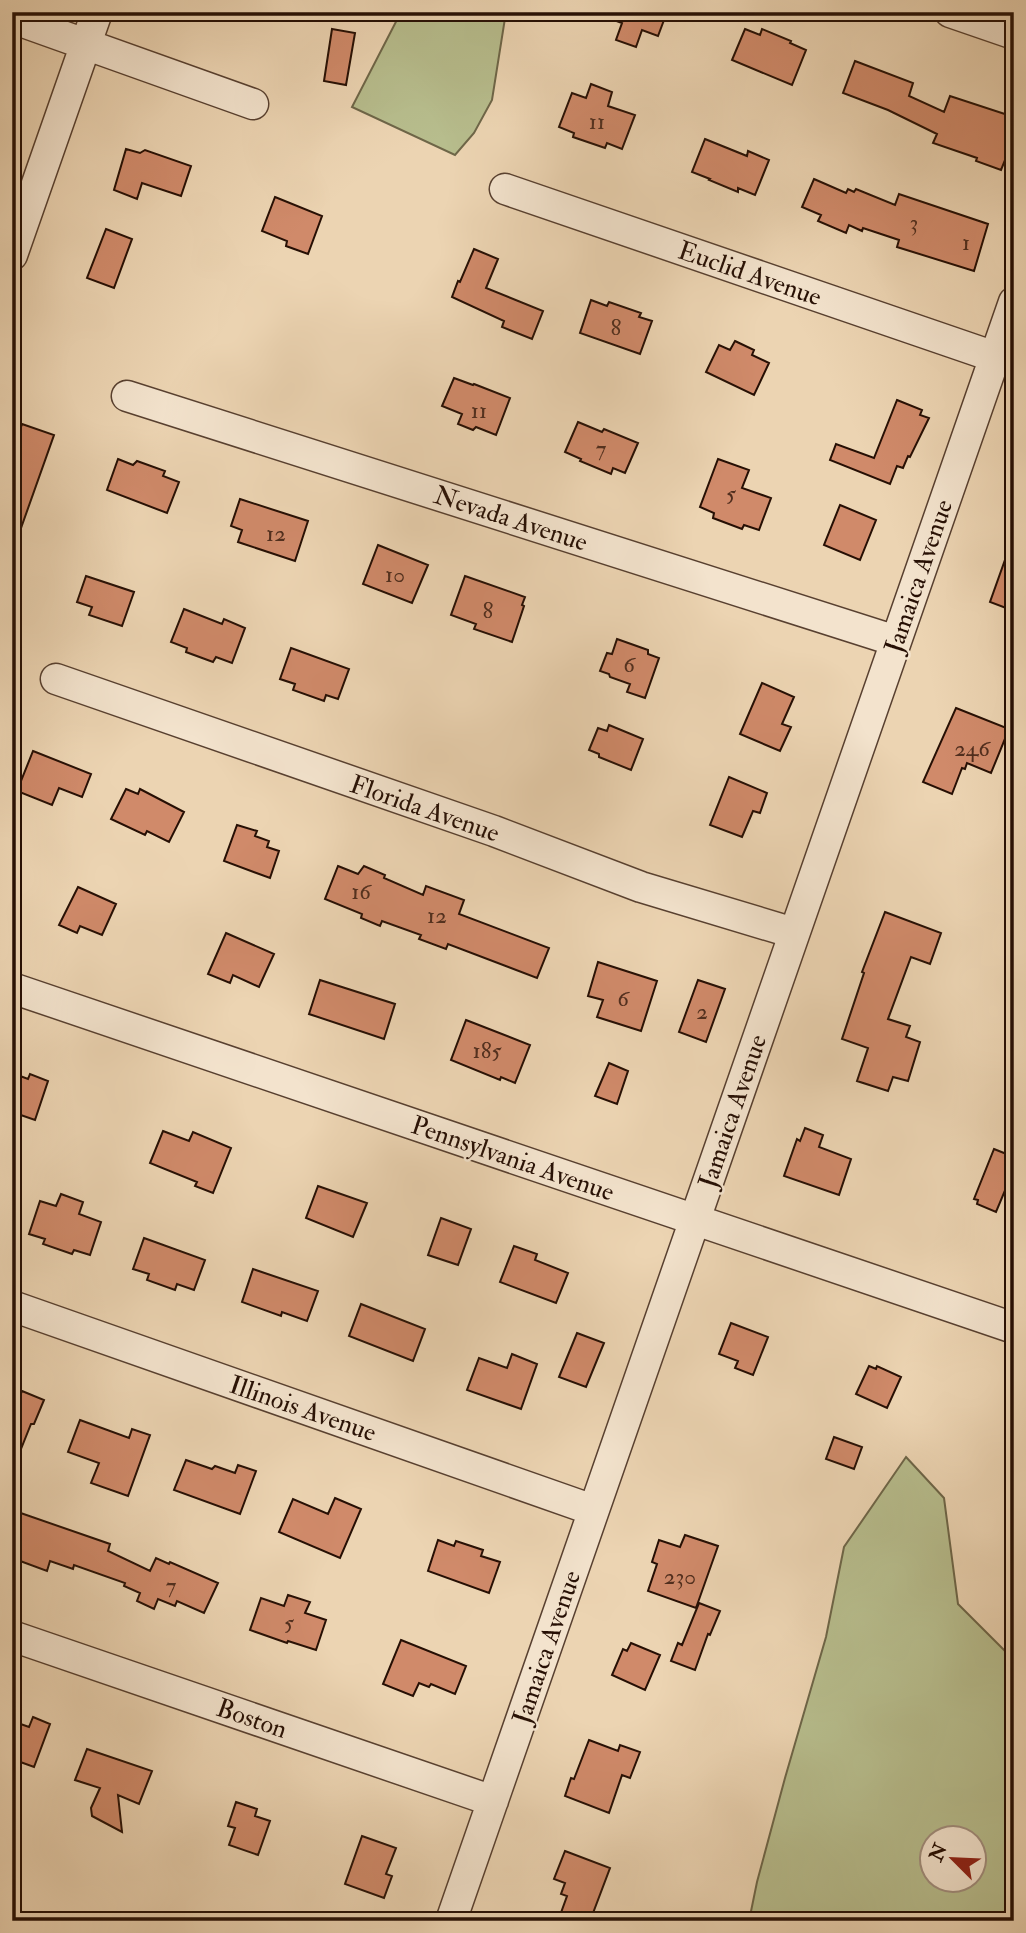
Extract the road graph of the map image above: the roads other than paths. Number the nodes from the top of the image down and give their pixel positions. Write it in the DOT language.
graph roads {
  1 [pos="97,12"];
  2 [pos="950,12"];
  3 [pos="12,18"];
  4 [pos="1014,34"];
  5 [pos="86,44"];
  6 [pos="253,104"];
  7 [pos="505,189"];
  8 [pos="12,256"];
  9 [pos="1014,302"];
  10 [pos="995,357"];
  11 [pos="127,396"];
  12 [pos="896,641"];
  13 [pos="56,679"];
  14 [pos="794,933"];
  15 [pos="12,989"];
  16 [pos="695,1219"];
  17 [pos="12,1306"];
  18 [pos="1014,1328"];
  19 [pos="593,1510"];
  20 [pos="12,1636"];
  21 [pos="493,1801"];
  22 [pos="451,1921"];
  1 -- 5 [label="street"];
  2 -- 4 [label="street"];
  3 -- 5 [label="street"];
  5 -- 6 [label="street"];
  5 -- 8 [label="street"];
  7 -- 10 [label="street, Euclid Avenue"];
  9 -- 10 [label="street, Jamaica Avenue"];
  10 -- 12 [label="street, Jamaica Avenue"];
  11 -- 12 [label="street, Nevada Avenue"];
  12 -- 14 [label="street, Jamaica Avenue"];
  13 -- 14 [label="street, Florida Avenue"];
  14 -- 16 [label="street, Jamaica Avenue"];
  15 -- 16 [label="street, Pennsylvania Avenue"];
  16 -- 18 [label="street, Pennsylvania Avenue"];
  16 -- 19 [label="street, Jamaica Avenue"];
  17 -- 19 [label="street, Illinois Avenue"];
  19 -- 21 [label="street, Jamaica Avenue"];
  20 -- 21 [label="street, Boston"];
  21 -- 22 [label="street, Jamaica Avenue"];
}
